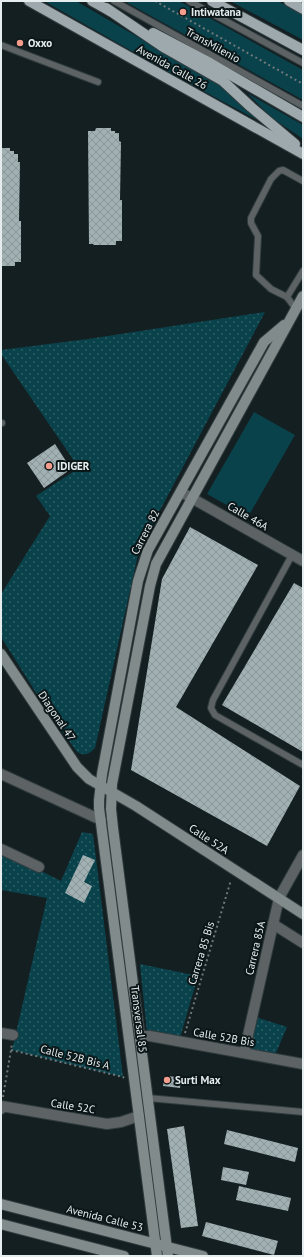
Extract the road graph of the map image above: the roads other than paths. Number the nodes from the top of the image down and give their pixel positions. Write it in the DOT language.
graph roads {
  1 [pos="29,1"];
  2 [pos="92,1"];
  3 [pos="114,1"];
  4 [pos="189,1"];
  5 [pos="212,1"];
  6 [pos="289,1"];
  7 [pos="106,8"];
  8 [pos="303,9"];
  9 [pos="1,45"];
  10 [pos="303,50"];
  11 [pos="303,63"];
  12 [pos="98,82"];
  13 [pos="303,106"];
  14 [pos="303,117"];
  15 [pos="303,152"];
  16 [pos="303,181"];
  17 [pos="303,271"];
  18 [pos="303,296"];
  19 [pos="287,297"];
  20 [pos="296,309"];
  21 [pos="288,321"];
  22 [pos="181,492"];
  23 [pos="193,499"];
  24 [pos="292,555"];
  25 [pos="303,562"];
  26 [pos="1,654"];
  27 [pos="303,765"];
  28 [pos="1,774"];
  29 [pos="100,786"];
  30 [pos="111,792"];
  31 [pos="101,820"];
  32 [pos="1,849"];
  33 [pos="303,855"];
  34 [pos="39,867"];
  35 [pos="279,898"];
  36 [pos="303,914"];
  37 [pos="273,924"];
  38 [pos="303,943"];
  39 [pos="1,1033"];
  40 [pos="13,1035"];
  41 [pos="140,1036"];
  42 [pos="244,1053"];
  43 [pos="303,1064"];
  44 [pos="137,1098"];
  45 [pos="148,1098"];
  46 [pos="1,1108"];
  47 [pos="303,1112"];
  48 [pos="139,1116"];
  49 [pos="1,1204"];
  50 [pos="1,1224"];
  51 [pos="155,1244"];
  52 [pos="167,1251"];
  53 [pos="124,1256"];
  54 [pos="157,1256"];
  55 [pos="203,1256"];
  1 -- 15 [label="main road, Avenida Calle 26"];
  2 -- 7 [label="main road, Avenida Calle 26"];
  3 -- 13 [label="lane, TransMilenio"];
  4 -- 11 [label="lane"];
  5 -- 10 [label="main road"];
  6 -- 8 [label="main road"];
  7 -- 14 [label="main road, Avenida Calle 26"];
  7 -- 15 [label="main road"];
  9 -- 12 [label="lane"];
  16 -- 19 [label="lane"];
  17 -- 19 [label="lane"];
  18 -- 20 [label="street, Carrera 82"];
  19 -- 20 [label="lane"];
  20 -- 21 [label="street, Carrera 82"];
  21 -- 22 [label="street, Carrera 82"];
  21 -- 23 [label="street, Carrera 82"];
  22 -- 23 [label="street, Calle 46A"];
  22 -- 29 [label="street, Carrera 82"];
  23 -- 24 [label="street, Calle 46A"];
  23 -- 30 [label="street, Carrera 82"];
  24 -- 25 [label="street, Calle 46A"];
  24 -- 27 [label="lane"];
  26 -- 29 [label="street, Diagonal 47"];
  28 -- 31 [label="street"];
  29 -- 30 [label="street, Calle 52A"];
  29 -- 31 [label="street, Transversal 85"];
  30 -- 35 [label="street, Calle 52A"];
  30 -- 41 [label="street, Transversal 85"];
  31 -- 44 [label="street, Transversal 85"];
  32 -- 34 [label="street"];
  33 -- 35 [label="street, Carrera 85A"];
  35 -- 36 [label="street, Calle 52A"];
  35 -- 37 [label="street, Carrera 85A"];
  37 -- 38 [label="street"];
  37 -- 42 [label="street, Carrera 85A"];
  39 -- 40 [label="street"];
  41 -- 42 [label="street, Calle 52B Bis"];
  41 -- 45 [label="street, Transversal 85"];
  42 -- 43 [label="street, Calle 52B Bis"];
  44 -- 45 [label="street"];
  44 -- 48 [label="street, Transversal 85"];
  45 -- 47 [label="lane"];
  45 -- 52 [label="street, Transversal 85"];
  46 -- 48 [label="street, Calle 52C"];
  48 -- 51 [label="street, Transversal 85"];
  49 -- 51 [label="street, Avenida Calle 53"];
  50 -- 53 [label="street"];
  51 -- 52 [label="street, Avenida Calle 53"];
  51 -- 54 [label="street, Transversal 85"];
  52 -- 55 [label="street, Avenida Calle 53"];
}
